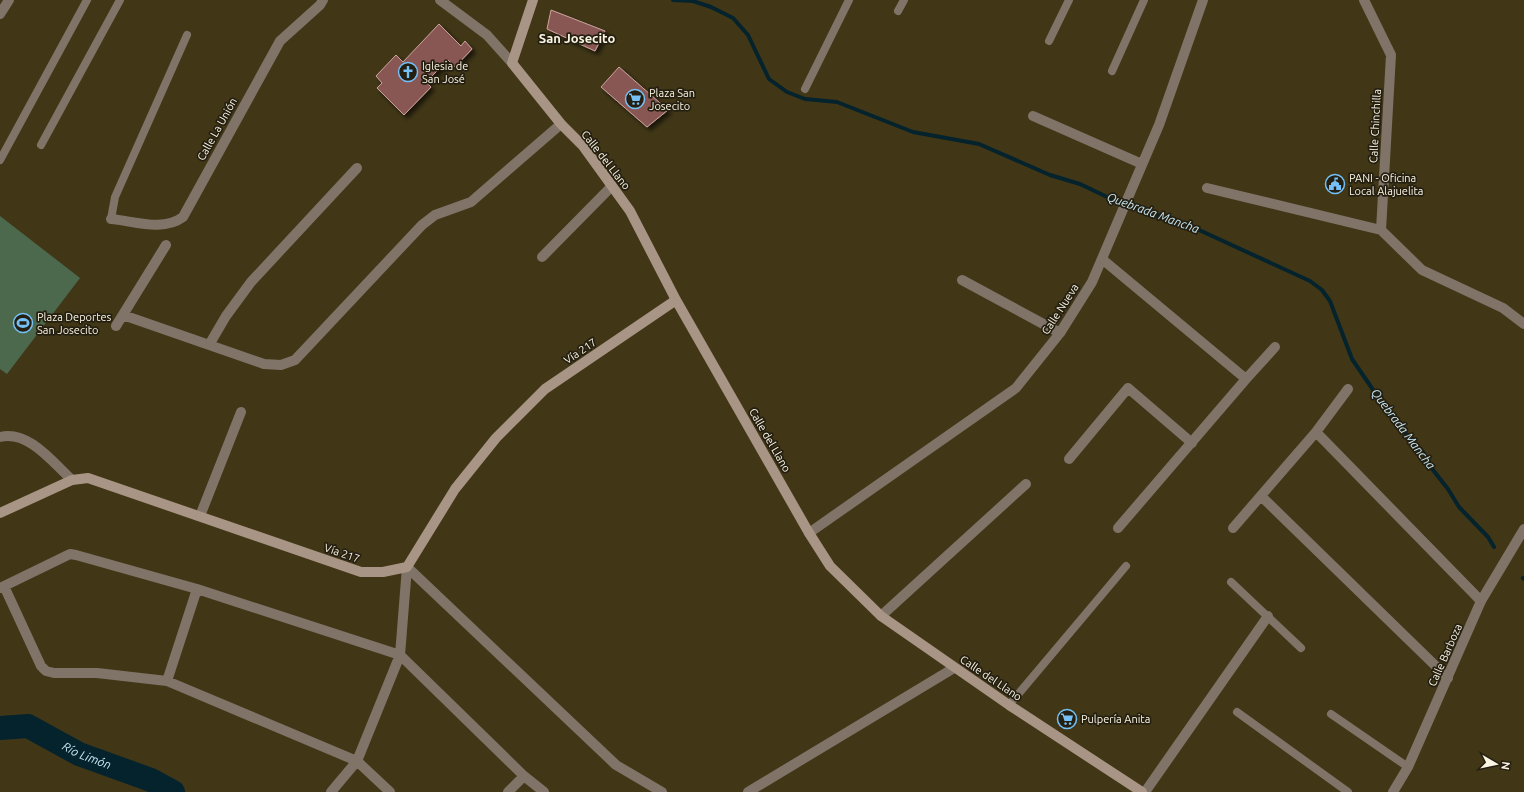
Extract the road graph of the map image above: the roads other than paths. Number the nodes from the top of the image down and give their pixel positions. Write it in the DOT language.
graph roads {
  1 [pos="8,0"];
  2 [pos="87,0"];
  3 [pos="120,0"];
  4 [pos="323,0"];
  5 [pos="440,0"];
  6 [pos="533,0"];
  7 [pos="849,0"];
  8 [pos="904,0"];
  9 [pos="1069,0"];
  10 [pos="1144,0"];
  11 [pos="1203,0"];
  12 [pos="1364,0"];
  13 [pos="898,11"];
  14 [pos="0,14"];
  15 [pos="187,35"];
  16 [pos="1049,41"];
  17 [pos="512,63"];
  18 [pos="1112,71"];
  19 [pos="805,89"];
  20 [pos="1033,116"];
  21 [pos="561,124"];
  22 [pos="41,145"];
  23 [pos="0,160"];
  24 [pos="1142,164"];
  25 [pos="357,168"];
  26 [pos="612,186"];
  27 [pos="1207,188"];
  28 [pos="111,219"];
  29 [pos="1382,230"];
  30 [pos="166,245"];
  31 [pos="542,257"];
  32 [pos="1102,258"];
  33 [pos="962,280"];
  34 [pos="676,300"];
  35 [pos="123,315"];
  36 [pos="1524,324"];
  37 [pos="116,326"];
  38 [pos="1060,333"];
  39 [pos="209,345"];
  40 [pos="1275,347"];
  41 [pos="1246,379"];
  42 [pos="1348,389"];
  43 [pos="241,412"];
  44 [pos="1316,432"];
  45 [pos="0,437"];
  46 [pos="1192,443"];
  47 [pos="1069,459"];
  48 [pos="72,480"];
  49 [pos="1026,484"];
  50 [pos="1262,496"];
  51 [pos="0,513"];
  52 [pos="200,516"];
  53 [pos="1118,528"];
  54 [pos="1234,528"];
  55 [pos="1524,529"];
  56 [pos="809,533"];
  57 [pos="1126,566"];
  58 [pos="408,567"];
  59 [pos="1231,582"];
  60 [pos="2,587"];
  61 [pos="197,589"];
  62 [pos="1481,601"];
  63 [pos="881,616"];
  64 [pos="1268,616"];
  65 [pos="1301,648"];
  66 [pos="400,655"];
  67 [pos="954,668"];
  68 [pos="1448,678"];
  69 [pos="167,681"];
  70 [pos="1009,706"];
  71 [pos="1237,712"];
  72 [pos="1331,714"];
  73 [pos="357,760"];
  74 [pos="1408,767"];
  75 [pos="524,776"];
  76 [pos="332,792"];
  77 [pos="390,792"];
  78 [pos="508,792"];
  79 [pos="544,792"];
  80 [pos="662,792"];
  81 [pos="748,792"];
  82 [pos="1142,792"];
  83 [pos="1145,792"];
  84 [pos="1348,792"];
  85 [pos="1393,792"];
  1 -- 14 [label="street"];
  2 -- 23 [label="lane"];
  3 -- 22 [label="lane"];
  4 -- 28 [label="street, Calle La Unión"];
  5 -- 17 [label="street"];
  6 -- 17 [label="main road"];
  7 -- 19 [label="lane"];
  8 -- 13 [label="lane"];
  9 -- 16 [label="lane"];
  10 -- 18 [label="lane"];
  11 -- 24 [label="street, Calle Nueva"];
  12 -- 29 [label="street, Calle Chinchilla"];
  15 -- 28 [label="lane"];
  17 -- 21 [label="main road, Calle del Llano"];
  20 -- 24 [label="street"];
  21 -- 26 [label="main road, Calle del Llano"];
  21 -- 39 [label="street"];
  24 -- 32 [label="street, Calle Nueva"];
  25 -- 39 [label="street"];
  26 -- 31 [label="street"];
  26 -- 34 [label="main road, Calle del Llano"];
  27 -- 29 [label="street"];
  29 -- 36 [label="street"];
  30 -- 35 [label="street"];
  32 -- 38 [label="street, Calle Nueva"];
  32 -- 41 [label="street"];
  33 -- 38 [label="street"];
  34 -- 56 [label="main road, Calle del Llano"];
  34 -- 58 [label="main road, Vía 217"];
  35 -- 37 [label="street"];
  35 -- 39 [label="street"];
  38 -- 56 [label="street, Calle Nueva"];
  40 -- 41 [label="street"];
  41 -- 46 [label="street"];
  42 -- 44 [label="street"];
  43 -- 52 [label="street"];
  44 -- 50 [label="street"];
  44 -- 62 [label="street"];
  45 -- 48 [label="street"];
  46 -- 47 [label="street"];
  46 -- 53 [label="street"];
  48 -- 51 [label="main road, Vía 217"];
  48 -- 52 [label="main road, Vía 217"];
  49 -- 63 [label="street"];
  50 -- 54 [label="street"];
  50 -- 68 [label="street"];
  52 -- 58 [label="main road, Vía 217"];
  55 -- 62 [label="street, Calle Barboza"];
  56 -- 63 [label="main road, Calle del Llano"];
  57 -- 70 [label="lane"];
  58 -- 66 [label="street"];
  58 -- 80 [label="street"];
  59 -- 64 [label="lane"];
  60 -- 61 [label="street"];
  60 -- 69 [label="street"];
  61 -- 66 [label="street"];
  61 -- 69 [label="street"];
  62 -- 68 [label="street, Calle Barboza"];
  63 -- 67 [label="main road, Calle del Llano"];
  64 -- 65 [label="lane"];
  64 -- 83 [label="street"];
  66 -- 73 [label="street"];
  66 -- 75 [label="street"];
  67 -- 70 [label="main road, Calle del Llano"];
  67 -- 81 [label="street"];
  68 -- 74 [label="street, Calle Barboza"];
  69 -- 73 [label="street"];
  70 -- 82 [label="main road, Calle del Llano"];
  71 -- 84 [label="lane"];
  72 -- 74 [label="lane"];
  73 -- 76 [label="street"];
  73 -- 77 [label="street"];
  74 -- 85 [label="street, Calle Barboza"];
  75 -- 78 [label="street"];
  75 -- 79 [label="street"];
}
